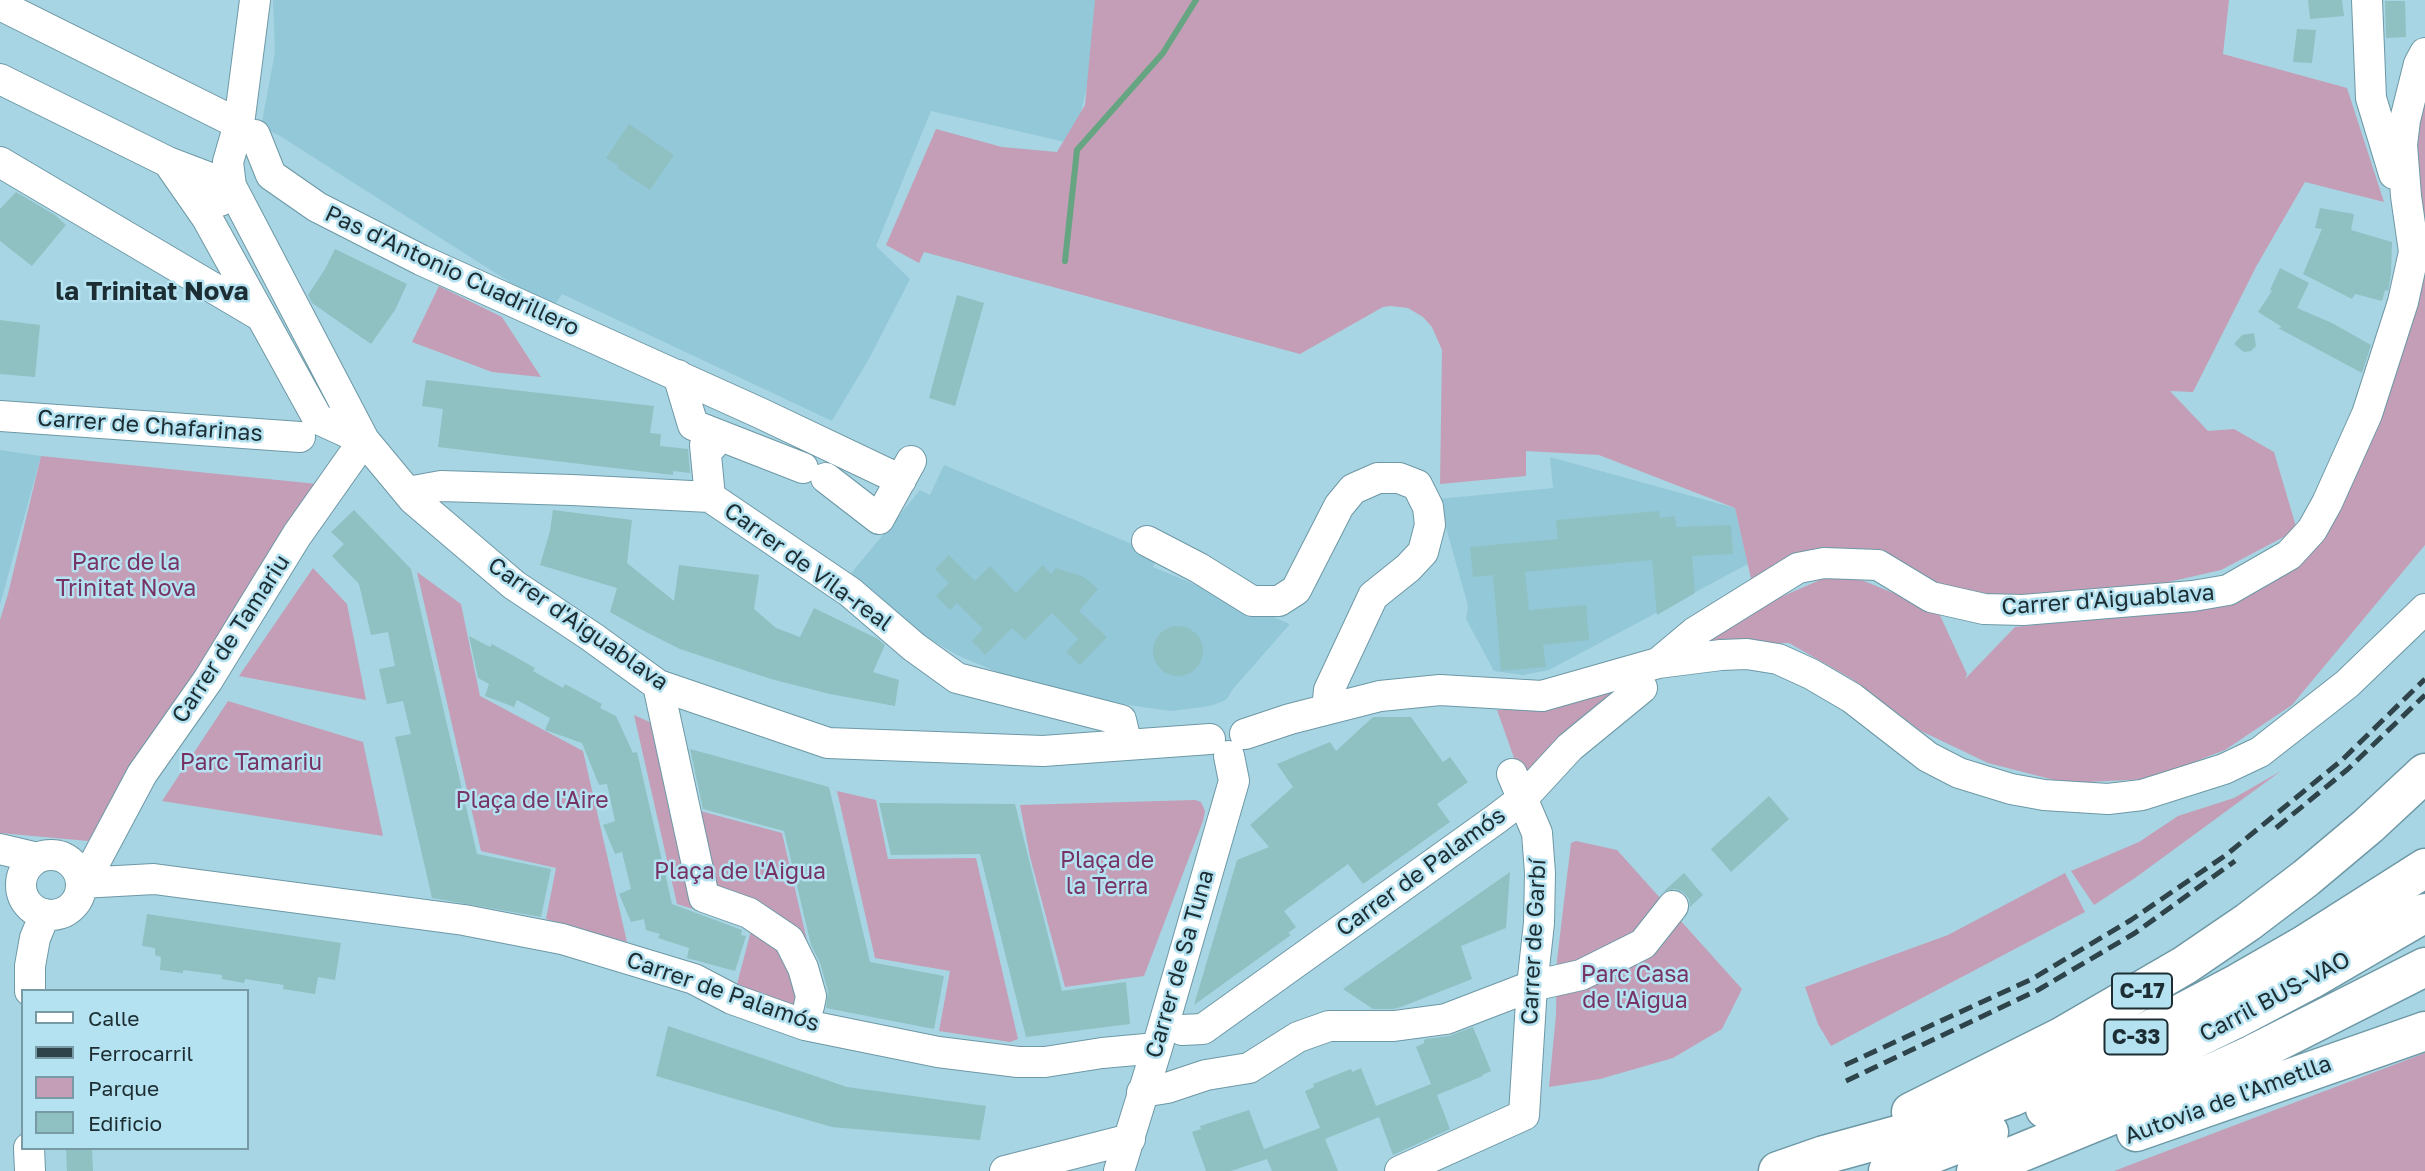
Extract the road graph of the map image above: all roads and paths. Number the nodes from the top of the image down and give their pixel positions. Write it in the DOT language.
graph roads {
  1 [pos="255,0"];
  2 [pos="2367,0"];
  3 [pos="0,5"];
  4 [pos="2425,53"];
  5 [pos="0,79"];
  6 [pos="247,129"];
  7 [pos="0,162"];
  8 [pos="168,162"];
  9 [pos="230,186"];
  10 [pos="2406,196"];
  11 [pos="207,218"];
  12 [pos="260,316"];
  13 [pos="678,375"];
  14 [pos="0,416"];
  15 [pos="300,437"];
  16 [pos="364,440"];
  17 [pos="712,457"];
  18 [pos="408,492"];
  19 [pos="710,497"];
  20 [pos="1147,541"];
  21 [pos="2425,609"];
  22 [pos="1650,675"];
  23 [pos="658,685"];
  24 [pos="1327,709"];
  25 [pos="1228,743"];
  26 [pos="1127,745"];
  27 [pos="2425,773"];
  28 [pos="1516,787"];
  29 [pos="0,849"];
  30 [pos="20,867"];
  31 [pos="2425,868"];
  32 [pos="80,877"];
  33 [pos="1673,906"];
  34 [pos="2425,913"];
  35 [pos="45,915"];
  36 [pos="2425,934"];
  37 [pos="2425,967"];
  38 [pos="1532,986"];
  39 [pos="30,989"];
  40 [pos="809,1006"];
  41 [pos="1182,1030"];
  42 [pos="2425,1031"];
  43 [pos="1157,1048"];
  44 [pos="1142,1092"];
  45 [pos="2071,1133"];
  46 [pos="1130,1139"];
  47 [pos="29,1150"];
  48 [pos="1824,1155"];
  49 [pos="30,1171"];
  50 [pos="1005,1171"];
  51 [pos="1119,1171"];
  52 [pos="1400,1171"];
  53 [pos="1778,1171"];
  54 [pos="1888,1171"];
  55 [pos="1976,1171"];
  56 [pos="2033,1171"];
  1 -- 6 [label="street"];
  2 -- 10 [label="street"];
  3 -- 6 [label="street"];
  4 -- 10 [label="street"];
  5 -- 8 [label="street, Carrer d'Aiguablava"];
  6 -- 9 [label="street"];
  6 -- 13 [label="street, Pas d'Antonio Cuadrillero"];
  7 -- 12 [label="street, Carrer d'Aiguablava"];
  8 -- 9 [label="street, Carrer d'Aiguablava"];
  8 -- 11 [label="street, Carrer d'Aiguablava"];
  9 -- 11 [label="street"];
  9 -- 16 [label="street, Carrer d'Aiguablava"];
  10 -- 22 [label="street, Carrer d'Aiguablava"];
  11 -- 12 [label="street, Carrer d'Aiguablava"];
  12 -- 16 [label="street, Carrer d'Aiguablava"];
  13 -- 13 [label="street, Pas d'Antonio Cuadrillero"];
  14 -- 15 [label="street, Carrer de Chafarinas"];
  16 -- 18 [label="street, Carrer d'Aiguablava"];
  16 -- 32 [label="street, Carrer de Tamariu"];
  17 -- 19 [label="street"];
  18 -- 19 [label="street, Carrer de Vila-real"];
  18 -- 23 [label="street, Carrer d'Aiguablava"];
  19 -- 26 [label="street, Carrer de Vila-real"];
  20 -- 24 [label="street"];
  21 -- 22 [label="street"];
  22 -- 24 [label="street, Carrer d'Aiguablava"];
  22 -- 28 [label="street, Carrer de Palamós"];
  23 -- 26 [label="street, Carrer d'Aiguablava"];
  23 -- 40 [label="street"];
  24 -- 25 [label="street, Carrer d'Aiguablava"];
  25 -- 26 [label="street, Carrer d'Aiguablava"];
  25 -- 43 [label="street, Carrer de Sa Tuna"];
  27 -- 48 [label="highway, C-17"];
  28 -- 38 [label="street, Carrer de Garbí"];
  28 -- 41 [label="street, Carrer de Palamós"];
  29 -- 30 [label="street"];
  30 -- 32 [label="street"];
  30 -- 35 [label="street"];
  31 -- 48 [label="highway, C-33"];
  32 -- 35 [label="street"];
  32 -- 43 [label="street, Carrer de Palamós"];
  33 -- 38 [label="street"];
  34 -- 54 [label="highway, Carril BUS-VAO"];
  35 -- 39 [label="street"];
  36 -- 45 [label="highway"];
  37 -- 45 [label="highway"];
  38 -- 44 [label="street"];
  38 -- 52 [label="street, Carrer de Garbí"];
  42 -- 56 [label="highway, Autovia de l'Ametlla"];
  43 -- 44 [label="street, Carrer de Sa Tuna"];
  44 -- 46 [label="street, Carrer de Sa Tuna"];
  45 -- 55 [label="highway"];
  46 -- 50 [label="street"];
  46 -- 51 [label="street, Carrer de Sa Tuna"];
  47 -- 49 [label="street"];
  48 -- 53 [label="highway"];
}
